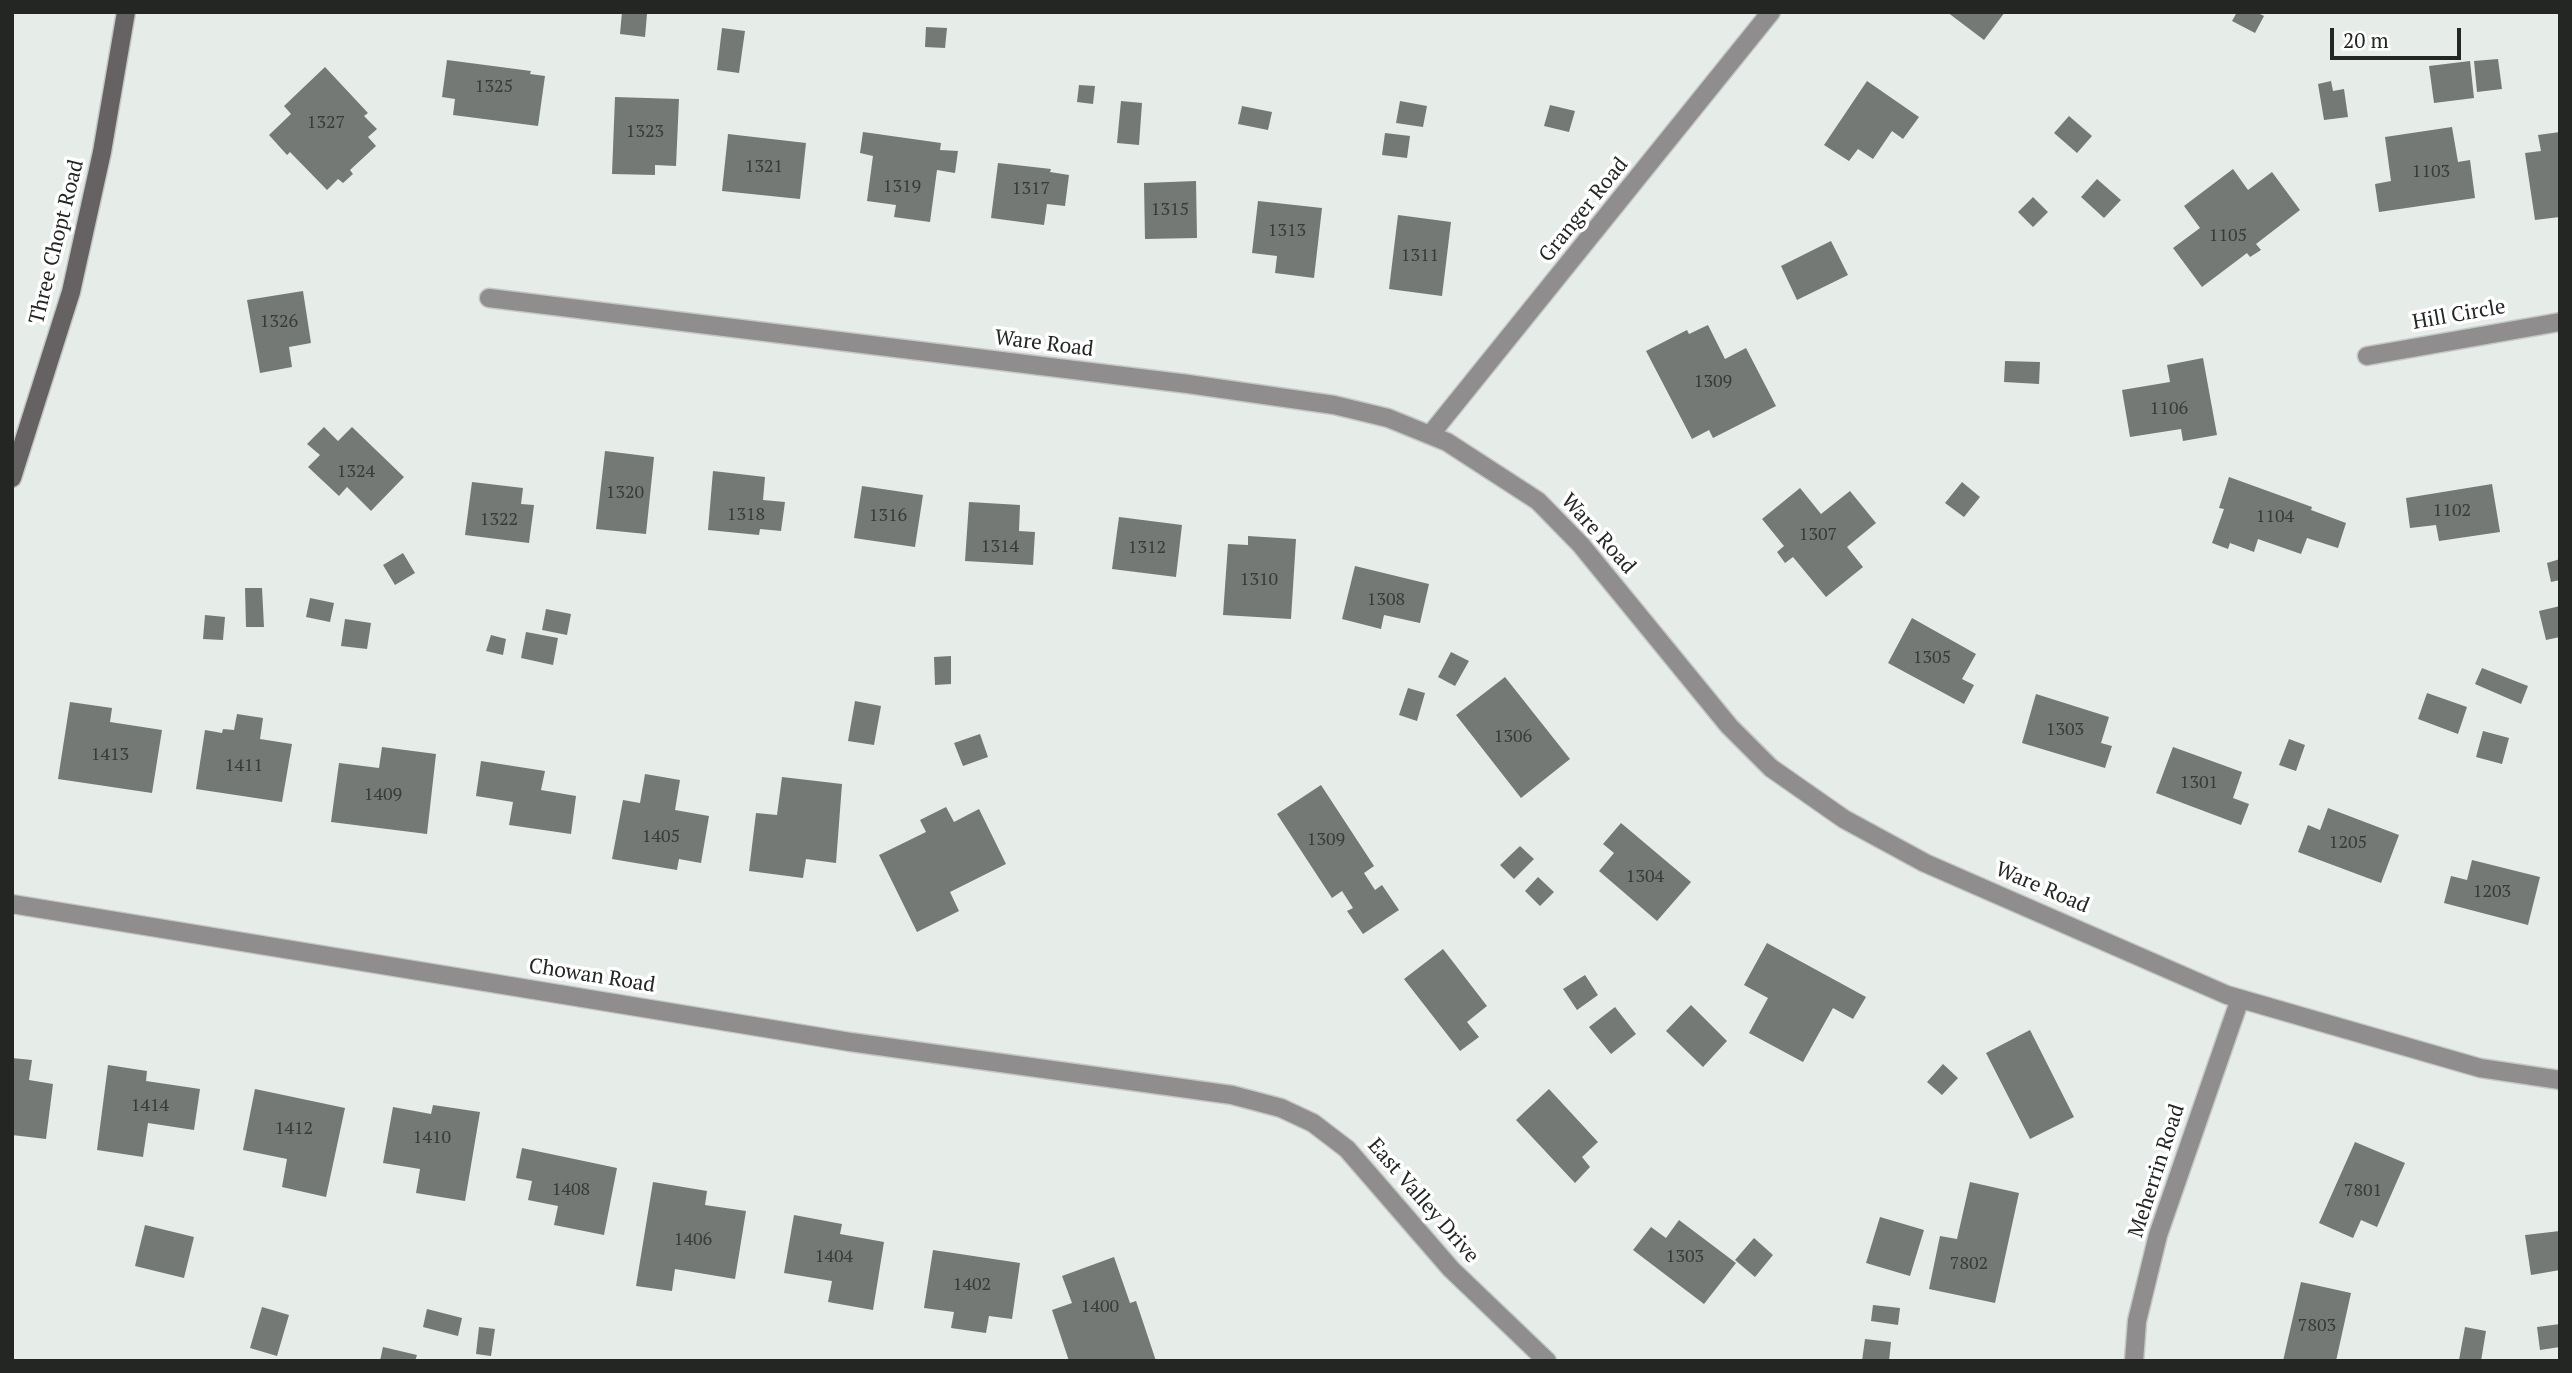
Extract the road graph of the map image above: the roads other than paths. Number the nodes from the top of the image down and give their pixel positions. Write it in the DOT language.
graph roads {
  1 [pos="126,12"];
  2 [pos="1771,12"];
  3 [pos="489,298"];
  4 [pos="2560,322"];
  5 [pos="2367,356"];
  6 [pos="1430,435"];
  7 [pos="12,478"];
  8 [pos="12,904"];
  9 [pos="2240,999"];
  10 [pos="2560,1080"];
  11 [pos="1164,1087"];
  12 [pos="1547,1361"];
  13 [pos="2134,1361"];
  1 -- 7 [label="main road, Three Chopt Road"];
  2 -- 6 [label="street, Granger Road"];
  3 -- 6 [label="street, Ware Road"];
  4 -- 5 [label="street, Hill Circle"];
  6 -- 9 [label="street, Ware Road"];
  8 -- 11 [label="street, Chowan Road"];
  9 -- 10 [label="street, Ware Road"];
  9 -- 13 [label="street, Meherrin Road"];
  11 -- 12 [label="street, East Valley Drive"];
}
